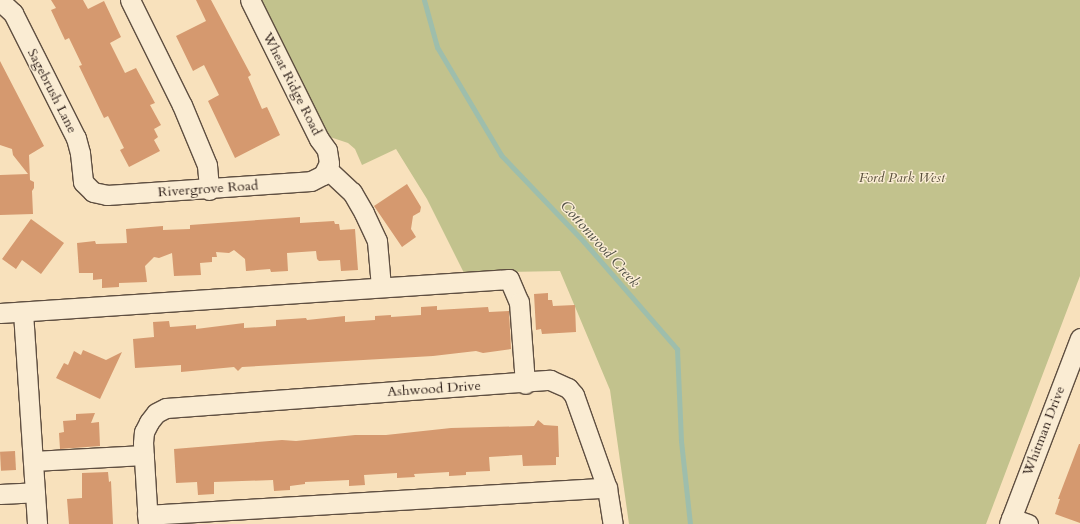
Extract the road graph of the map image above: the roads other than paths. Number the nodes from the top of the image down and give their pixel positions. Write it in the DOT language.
graph roads {
  1 [pos="130,0"];
  2 [pos="250,0"];
  3 [pos="0,1"];
  4 [pos="326,169"];
  5 [pos="87,188"];
  6 [pos="210,190"];
  7 [pos="381,287"];
  8 [pos="23,312"];
  9 [pos="0,313"];
  10 [pos="1080,338"];
  11 [pos="525,384"];
  12 [pos="144,455"];
  13 [pos="33,461"];
  14 [pos="607,488"];
  15 [pos="34,492"];
  16 [pos="0,494"];
  17 [pos="262,516"];
  18 [pos="148,519"];
  19 [pos="1016,522"];
  20 [pos="37,524"];
  21 [pos="613,524"];
  1 -- 6 [label="street"];
  2 -- 4 [label="street, Wheat Ridge Road"];
  3 -- 5 [label="street, Sagebrush Lane"];
  4 -- 6 [label="street, Rivergrove Road"];
  4 -- 7 [label="street"];
  5 -- 6 [label="street, Rivergrove Road"];
  7 -- 8 [label="street"];
  7 -- 11 [label="street"];
  8 -- 9 [label="street"];
  8 -- 13 [label="street"];
  10 -- 19 [label="street, Whitman Drive"];
  11 -- 12 [label="street, Ashwood Drive"];
  11 -- 14 [label="street, Ashwood Drive"];
  12 -- 13 [label="street"];
  12 -- 18 [label="street"];
  13 -- 15 [label="street"];
  14 -- 17 [label="street"];
  14 -- 21 [label="street, Ashwood Drive"];
  15 -- 16 [label="street"];
  15 -- 20 [label="street"];
  17 -- 18 [label="street"];
}
